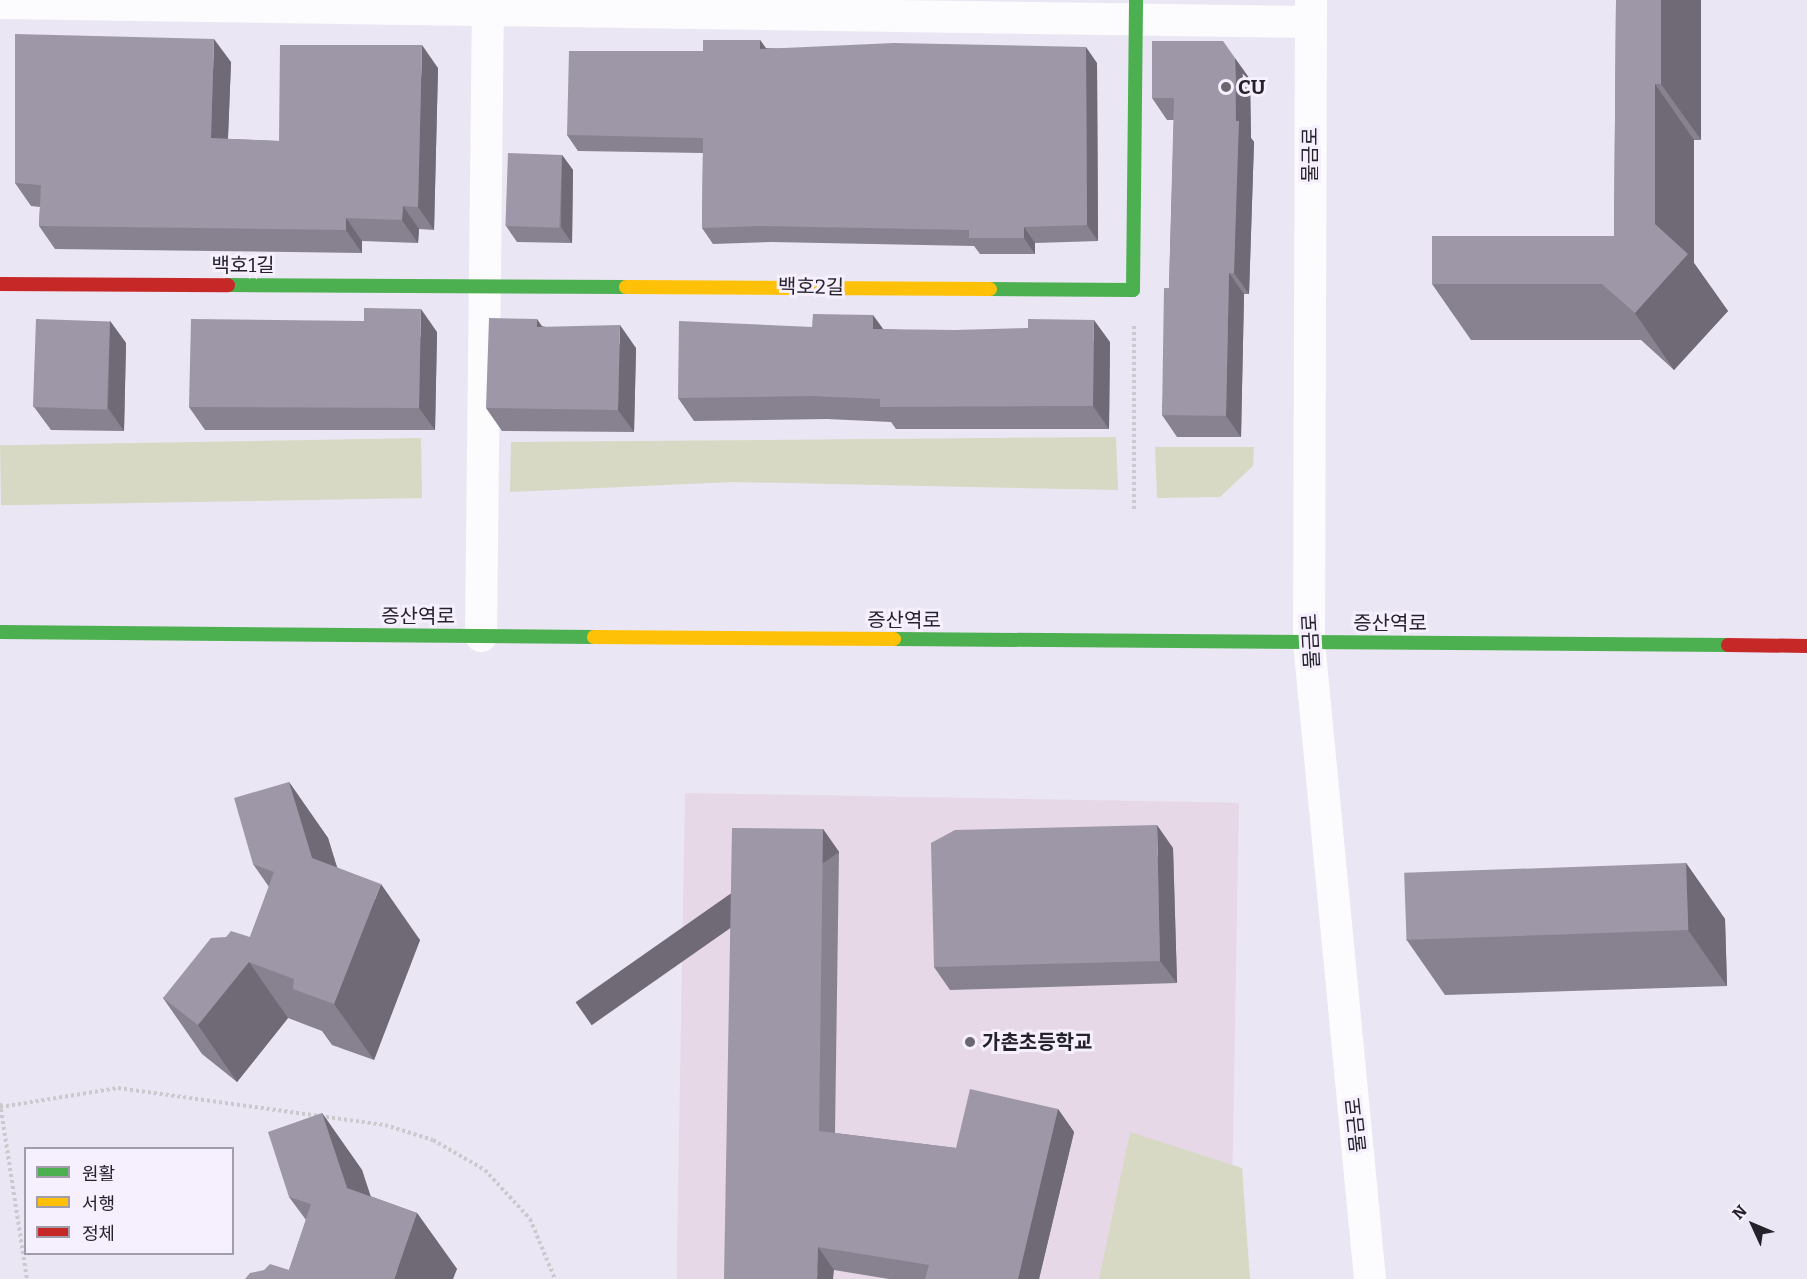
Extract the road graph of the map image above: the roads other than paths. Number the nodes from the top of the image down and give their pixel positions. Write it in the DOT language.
graph roads {
  1 [pos="0,3"];
  2 [pos="488,6"];
  3 [pos="1136,8"];
  4 [pos="1310,11"];
  5 [pos="0,284"];
  6 [pos="486,284"];
  7 [pos="0,632"];
  8 [pos="481,636"];
  9 [pos="1309,642"];
  10 [pos="1807,646"];
  11 [pos="1371,1279"];
  1 -- 2 [label="street"];
  2 -- 3 [label="street"];
  2 -- 6 [label="street"];
  3 -- 4 [label="street"];
  3 -- 6 [label="street, 백호2길"];
  4 -- 9 [label="street, 물금로"];
  5 -- 6 [label="street, 백호1길"];
  6 -- 8 [label="street"];
  7 -- 8 [label="street, 증산역로"];
  8 -- 9 [label="street, 증산역로"];
  9 -- 10 [label="street, 증산역로"];
  9 -- 11 [label="street, 물금로"];
}
